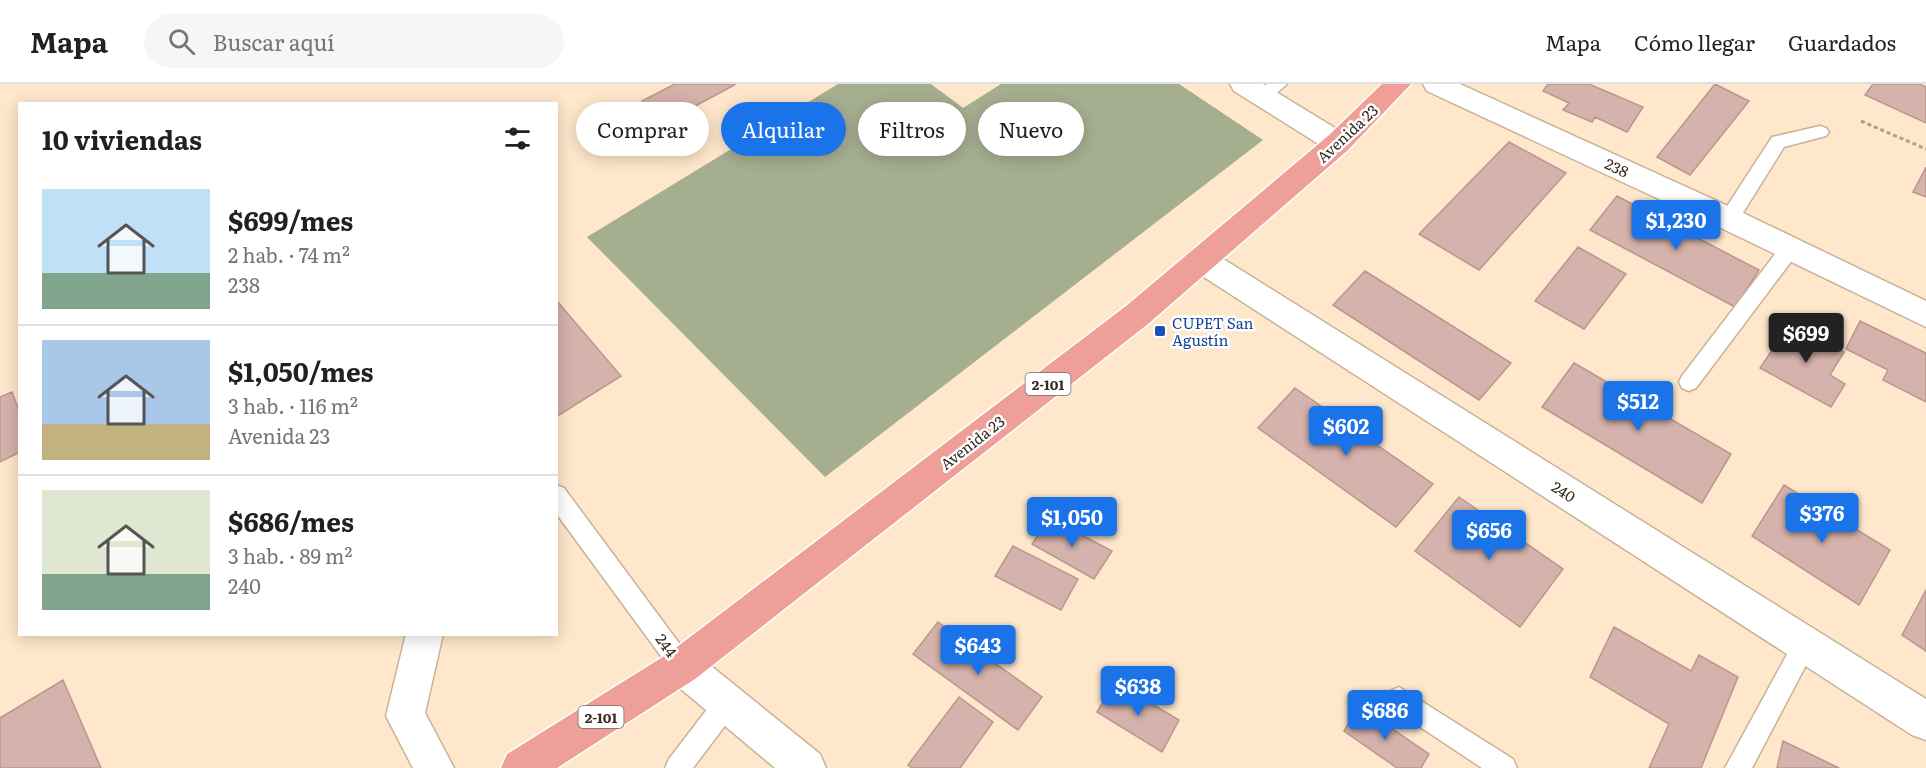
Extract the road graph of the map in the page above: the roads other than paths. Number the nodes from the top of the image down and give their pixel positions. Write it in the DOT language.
graph roads {
  1 [pos="1398,84"];
  2 [pos="1436,84"];
  3 [pos="1262,88"];
  4 [pos="1820,132"];
  5 [pos="1338,143"];
  6 [pos="1729,219"];
  7 [pos="1789,249"];
  8 [pos="1201,260"];
  9 [pos="1926,315"];
  10 [pos="1689,382"];
  11 [pos="558,498"];
  12 [pos="425,636"];
  13 [pos="1805,644"];
  14 [pos="682,666"];
  15 [pos="1399,699"];
  16 [pos="727,704"];
  17 [pos="1926,721"];
  18 [pos="434,768"];
  19 [pos="521,768"];
  20 [pos="678,768"];
  21 [pos="806,768"];
  22 [pos="1504,768"];
  23 [pos="1738,768"];
  1 -- 5 [label="main road, Avenida 23 / 2-101"];
  2 -- 6 [label="street, 238"];
  3 -- 5 [label="street"];
  4 -- 6 [label="lane"];
  5 -- 8 [label="main road, Avenida 23 / 2-101"];
  6 -- 7 [label="street, 238"];
  7 -- 9 [label="street, 238"];
  7 -- 10 [label="lane"];
  8 -- 13 [label="street, 240"];
  8 -- 14 [label="main road, Avenida 23 / 2-101"];
  11 -- 14 [label="lane, 244"];
  12 -- 18 [label="street"];
  13 -- 17 [label="street, 240"];
  13 -- 23 [label="lane"];
  14 -- 16 [label="street, 244"];
  14 -- 19 [label="main road, Avenida 23 / 2-101"];
  15 -- 22 [label="lane"];
  16 -- 20 [label="lane"];
  16 -- 21 [label="street, 244"];
}
